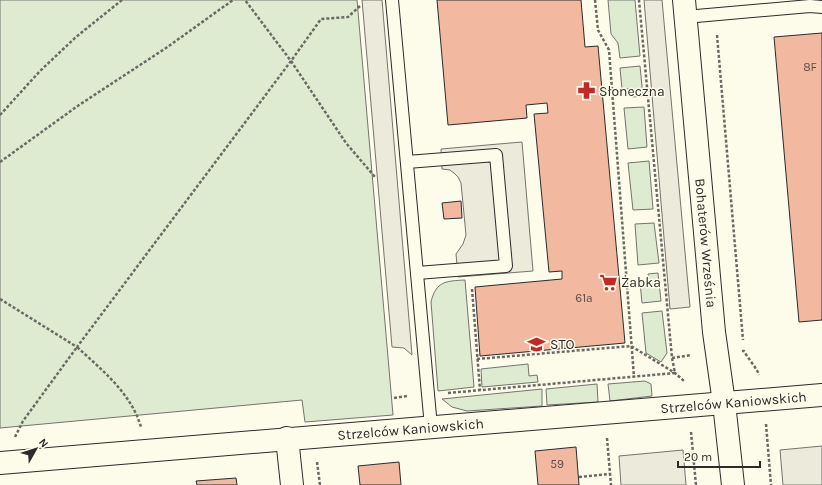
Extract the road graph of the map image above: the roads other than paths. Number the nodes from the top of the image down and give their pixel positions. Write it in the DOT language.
graph roads {
  1 [pos="392,0"];
  2 [pos="822,7"];
  3 [pos="685,8"];
  4 [pos="407,162"];
  5 [pos="417,274"];
  6 [pos="822,395"];
  7 [pos="724,403"];
  8 [pos="431,427"];
  9 [pos="287,438"];
  10 [pos="2,463"];
  11 [pos="292,485"];
  12 [pos="733,485"];
  1 -- 4 [label="lane"];
  2 -- 3 [label="lane"];
  3 -- 7 [label="street, Bohaterów Września"];
  4 -- 5 [label="lane"];
  4 -- 5 [label="lane"];
  5 -- 8 [label="lane"];
  6 -- 7 [label="street, Strzelców Kaniowskich"];
  7 -- 8 [label="street, Strzelców Kaniowskich"];
  7 -- 12 [label="street, Bohaterów Września"];
  8 -- 9 [label="street, Strzelców Kaniowskich"];
  9 -- 10 [label="street, Strzelców Kaniowskich"];
  9 -- 11 [label="street"];
}
